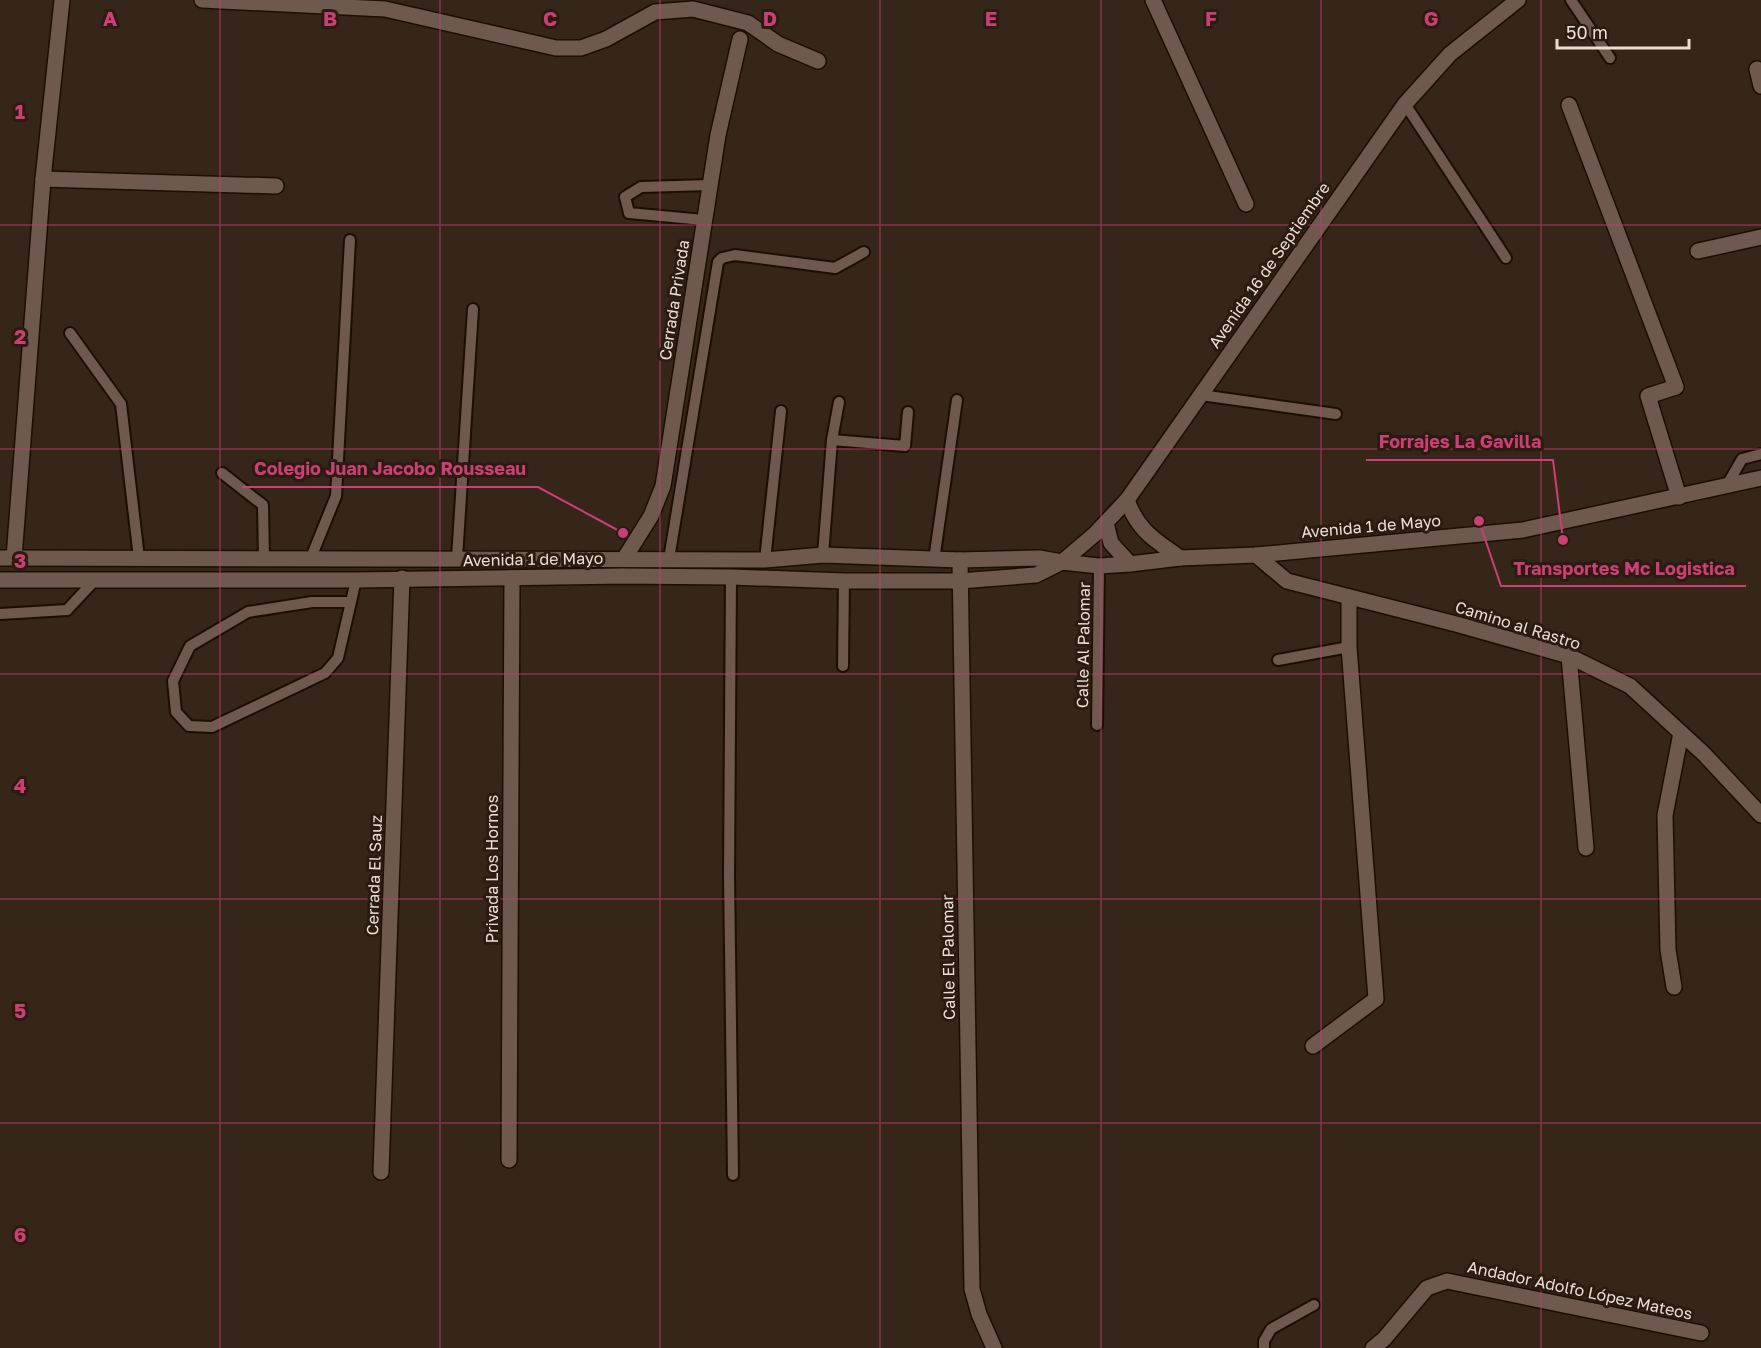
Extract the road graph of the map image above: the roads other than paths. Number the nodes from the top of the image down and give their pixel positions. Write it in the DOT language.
graph roads {
  1 [pos="62,0"];
  2 [pos="202,0"];
  3 [pos="1153,0"];
  4 [pos="1571,0"];
  5 [pos="1510,2"];
  6 [pos="656,6"];
  7 [pos="740,39"];
  8 [pos="1610,58"];
  9 [pos="819,62"];
  10 [pos="1757,69"];
  11 [pos="1761,86"];
  12 [pos="1405,104"];
  13 [pos="1569,105"];
  14 [pos="43,179"];
  15 [pos="710,185"];
  16 [pos="276,186"];
  17 [pos="1246,204"];
  18 [pos="704,219"];
  19 [pos="1761,237"];
  20 [pos="350,240"];
  21 [pos="1698,251"];
  22 [pos="864,252"];
  23 [pos="1506,258"];
  24 [pos="473,309"];
  25 [pos="70,333"];
  26 [pos="1201,395"];
  27 [pos="957,400"];
  28 [pos="839,402"];
  29 [pos="781,411"];
  30 [pos="908,412"];
  31 [pos="1336,414"];
  32 [pos="832,440"];
  33 [pos="1761,454"];
  34 [pos="222,473"];
  35 [pos="1761,478"];
  36 [pos="1727,485"];
  37 [pos="1679,497"];
  38 [pos="1127,500"];
  39 [pos="1106,523"];
  40 [pos="823,555"];
  41 [pos="1256,555"];
  42 [pos="7,558"];
  43 [pos="139,558"];
  44 [pos="457,558"];
  45 [pos="1180,558"];
  46 [pos="264,559"];
  47 [pos="624,559"];
  48 [pos="669,559"];
  49 [pos="310,560"];
  50 [pos="765,560"];
  51 [pos="934,560"];
  52 [pos="960,560"];
  53 [pos="1062,562"];
  54 [pos="1130,564"];
  55 [pos="1099,566"];
  56 [pos="731,577"];
  57 [pos="402,578"];
  58 [pos="512,578"];
  59 [pos="0,580"];
  60 [pos="96,580"];
  61 [pos="356,580"];
  62 [pos="844,581"];
  63 [pos="960,581"];
  64 [pos="1349,597"];
  65 [pos="351,602"];
  66 [pos="0,614"];
  67 [pos="1349,647"];
  68 [pos="1569,656"];
  69 [pos="1278,660"];
  70 [pos="843,666"];
  71 [pos="1097,725"];
  72 [pos="1682,733"];
  73 [pos="1761,815"];
  74 [pos="1586,848"];
  75 [pos="1674,987"];
  76 [pos="1313,1046"];
  77 [pos="509,1160"];
  78 [pos="381,1172"];
  79 [pos="734,1175"];
  80 [pos="1314,1305"];
  81 [pos="1701,1333"];
  82 [pos="994,1348"];
  83 [pos="1264,1348"];
  84 [pos="1373,1348"];
  1 -- 14 [label="street"];
  2 -- 6 [label="street"];
  3 -- 17 [label="street"];
  4 -- 8 [label="lane"];
  5 -- 12 [label="street, Avenida 16 de Septiembre"];
  6 -- 9 [label="street"];
  7 -- 15 [label="street, Cerrada Privada"];
  10 -- 11 [label="street"];
  12 -- 23 [label="lane"];
  12 -- 26 [label="street, Avenida 16 de Septiembre"];
  13 -- 37 [label="street"];
  14 -- 16 [label="street"];
  14 -- 42 [label="street"];
  15 -- 18 [label="street, Cerrada Privada"];
  15 -- 18 [label="lane"];
  18 -- 47 [label="street, Cerrada Privada"];
  19 -- 21 [label="street"];
  20 -- 49 [label="lane"];
  22 -- 48 [label="lane"];
  24 -- 44 [label="lane"];
  25 -- 43 [label="lane"];
  26 -- 31 [label="lane"];
  26 -- 38 [label="street, Avenida 16 de Septiembre"];
  27 -- 51 [label="lane"];
  28 -- 32 [label="lane"];
  29 -- 50 [label="lane"];
  30 -- 32 [label="lane"];
  32 -- 40 [label="lane"];
  33 -- 36 [label="lane"];
  34 -- 46 [label="lane"];
  35 -- 36 [label="street, Avenida 1 de Mayo"];
  36 -- 37 [label="street, Avenida 1 de Mayo"];
  37 -- 41 [label="street, Avenida 1 de Mayo"];
  38 -- 39 [label="street, Avenida 16 de Septiembre"];
  38 -- 45 [label="street"];
  39 -- 53 [label="street, Avenida 16 de Septiembre"];
  39 -- 54 [label="street"];
  40 -- 50 [label="street, Avenida 1 de Mayo"];
  40 -- 51 [label="street, Avenida 1 de Mayo"];
  41 -- 45 [label="street, Avenida 1 de Mayo"];
  41 -- 64 [label="street, Camino al Rastro"];
  42 -- 43 [label="street, Avenida 1 de Mayo"];
  43 -- 46 [label="street, Avenida 1 de Mayo"];
  44 -- 47 [label="street, Avenida 1 de Mayo"];
  44 -- 49 [label="street, Avenida 1 de Mayo"];
  45 -- 54 [label="street, Avenida 1 de Mayo"];
  46 -- 49 [label="street, Avenida 1 de Mayo"];
  47 -- 48 [label="street, Avenida 1 de Mayo"];
  48 -- 50 [label="street, Avenida 1 de Mayo"];
  51 -- 52 [label="street, Avenida 1 de Mayo"];
  52 -- 53 [label="street, Avenida 1 de Mayo"];
  52 -- 63 [label="street, Calle El Palomar"];
  53 -- 55 [label="street, Avenida 1 de Mayo"];
  53 -- 63 [label="street, Avenida 1 de Mayo"];
  54 -- 55 [label="street, Avenida 1 de Mayo"];
  55 -- 71 [label="lane, Calle Al Palomar"];
  56 -- 58 [label="street, Avenida 1 de Mayo"];
  56 -- 62 [label="street, Avenida 1 de Mayo"];
  56 -- 79 [label="lane"];
  57 -- 58 [label="street, Avenida 1 de Mayo"];
  57 -- 61 [label="street, Avenida 1 de Mayo"];
  57 -- 78 [label="street, Cerrada El Sauz"];
  58 -- 77 [label="street, Privada Los Hornos"];
  59 -- 60 [label="street, Avenida 1 de Mayo"];
  60 -- 61 [label="street, Avenida 1 de Mayo"];
  60 -- 66 [label="lane"];
  61 -- 65 [label="lane"];
  62 -- 63 [label="street, Avenida 1 de Mayo"];
  62 -- 70 [label="lane"];
  63 -- 82 [label="street, Calle El Palomar"];
  64 -- 67 [label="street"];
  64 -- 68 [label="street, Camino al Rastro"];
  65 -- 65 [label="lane"];
  67 -- 69 [label="lane"];
  67 -- 76 [label="street"];
  68 -- 72 [label="street, Camino al Rastro"];
  68 -- 74 [label="street"];
  72 -- 73 [label="street, Camino al Rastro"];
  72 -- 75 [label="street"];
  80 -- 83 [label="lane"];
  81 -- 84 [label="street, Andador Adolfo López Mateos"];
}
